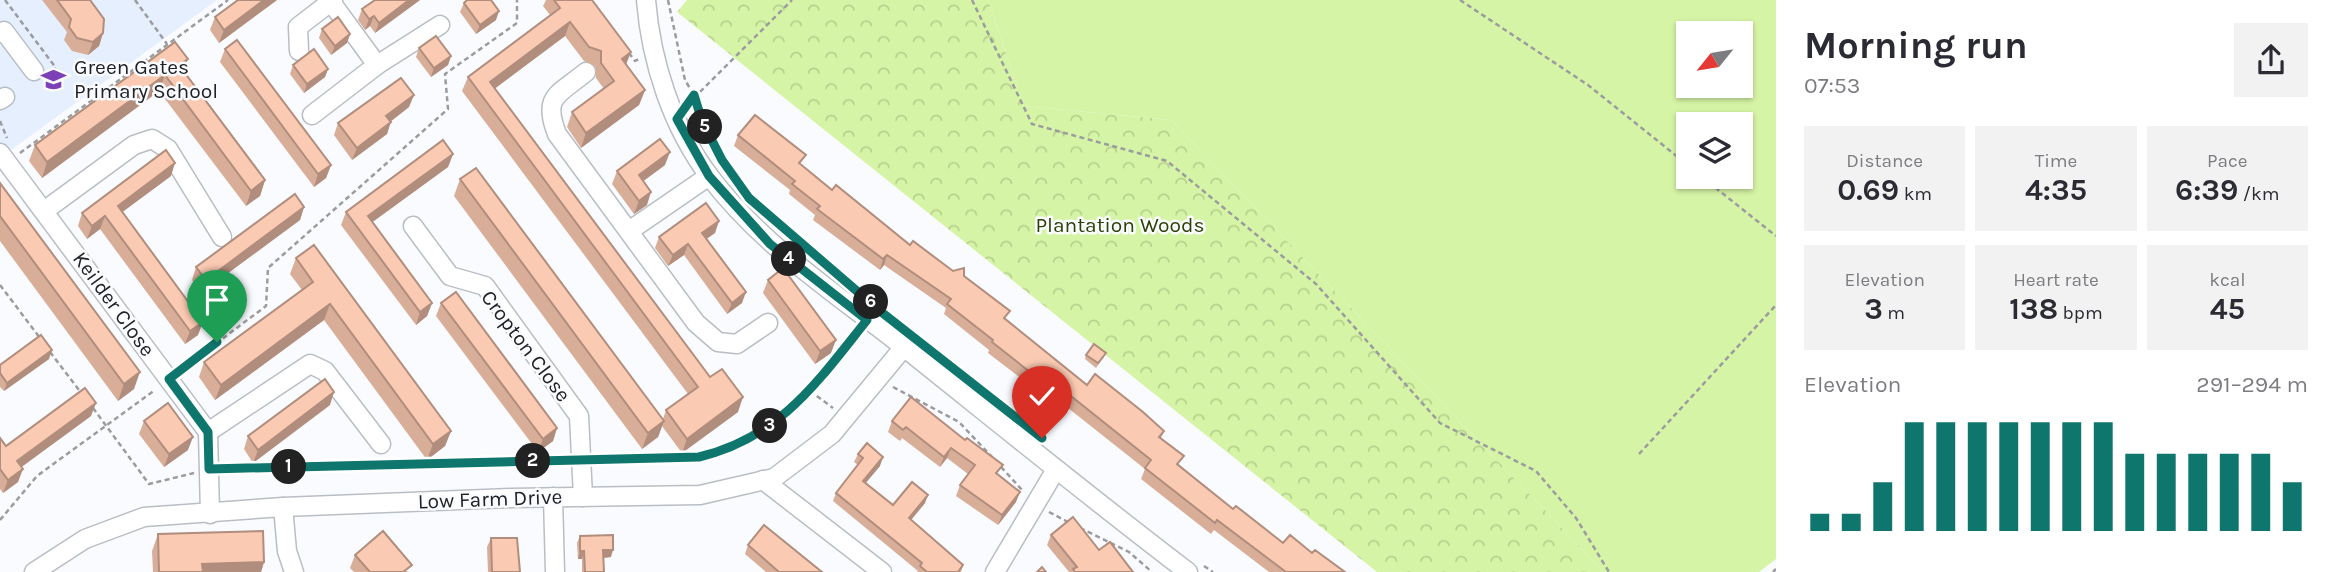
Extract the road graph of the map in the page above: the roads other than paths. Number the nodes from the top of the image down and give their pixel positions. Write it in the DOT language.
graph roads {
  1 [pos="646,0"];
  2 [pos="332,1"];
  3 [pos="440,25"];
  4 [pos="0,33"];
  5 [pos="299,51"];
  6 [pos="377,65"];
  7 [pos="34,71"];
  8 [pos="586,72"];
  9 [pos="312,115"];
  10 [pos="3,158"];
  11 [pos="709,176"];
  12 [pos="44,211"];
  13 [pos="413,226"];
  14 [pos="629,231"];
  15 [pos="222,237"];
  16 [pos="768,323"];
  17 [pos="904,347"];
  18 [pos="208,432"];
  19 [pos="381,444"];
  20 [pos="1055,471"];
  21 [pos="763,480"];
  22 [pos="553,497"];
  23 [pos="583,497"];
  24 [pos="283,507"];
  25 [pos="210,514"];
  26 [pos="1196,568"];
  27 [pos="34,572"];
  28 [pos="294,572"];
  29 [pos="555,572"];
  30 [pos="882,572"];
  31 [pos="995,572"];
  1 -- 11 [label="street"];
  2 -- 5 [label="street"];
  2 -- 6 [label="street"];
  3 -- 6 [label="street"];
  4 -- 7 [label="street"];
  6 -- 9 [label="street"];
  8 -- 14 [label="street"];
  10 -- 12 [label="street, Keilder Close"];
  11 -- 14 [label="street"];
  11 -- 17 [label="street"];
  12 -- 15 [label="street"];
  12 -- 18 [label="street, Keilder Close"];
  13 -- 23 [label="street, Cropton Close"];
  14 -- 16 [label="street"];
  17 -- 20 [label="street"];
  17 -- 21 [label="street, Low Farm Drive"];
  18 -- 19 [label="street"];
  18 -- 25 [label="street"];
  20 -- 26 [label="street"];
  20 -- 31 [label="street"];
  21 -- 23 [label="street, Low Farm Drive"];
  21 -- 30 [label="street"];
  22 -- 23 [label="street, Low Farm Drive"];
  22 -- 24 [label="street, Low Farm Drive"];
  22 -- 29 [label="street"];
  24 -- 25 [label="street, Low Farm Drive"];
  24 -- 28 [label="street"];
  25 -- 27 [label="street, Low Farm Drive"];
}
